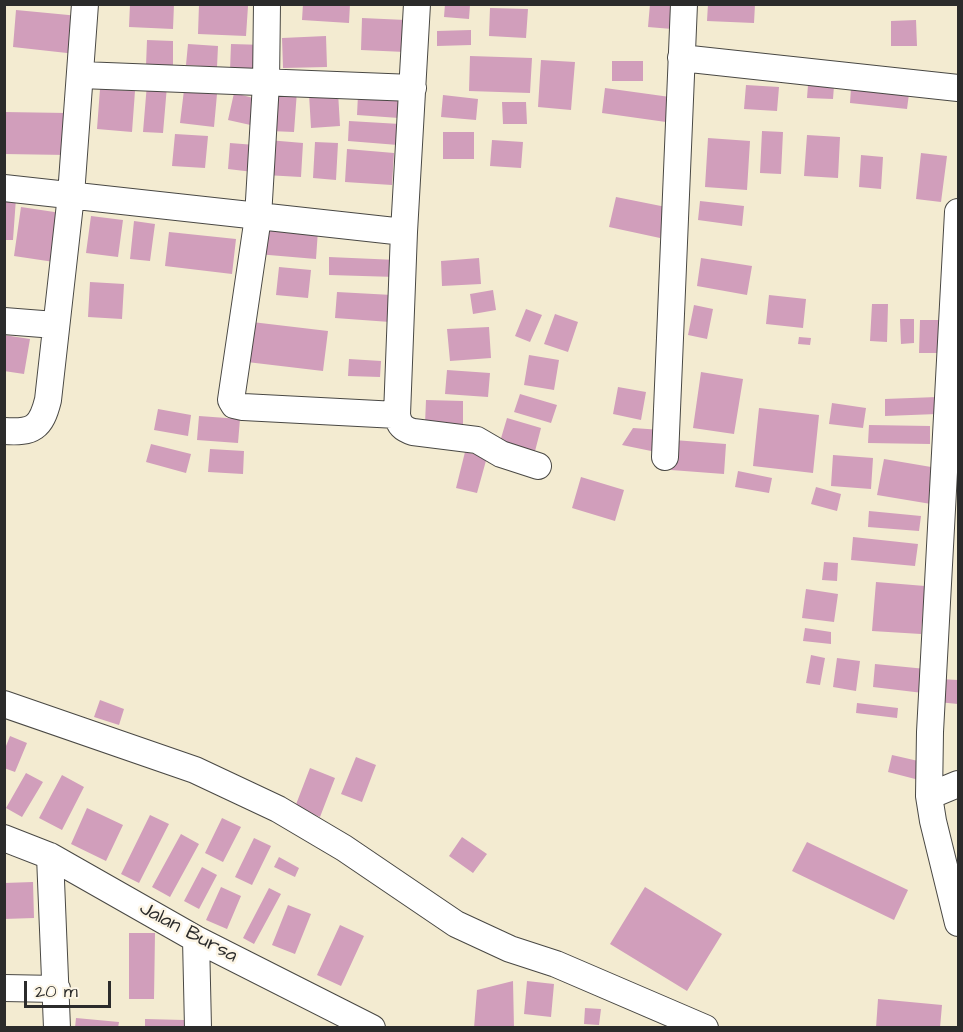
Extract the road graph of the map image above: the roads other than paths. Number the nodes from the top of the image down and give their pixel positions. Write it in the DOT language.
graph roads {
  1 [pos="85,4"];
  2 [pos="267,4"];
  3 [pos="417,4"];
  4 [pos="684,4"];
  5 [pos="681,58"];
  6 [pos="81,75"];
  7 [pos="266,83"];
  8 [pos="413,88"];
  9 [pos="958,88"];
  10 [pos="4,188"];
  11 [pos="71,195"];
  12 [pos="958,212"];
  13 [pos="258,217"];
  14 [pos="404,232"];
  15 [pos="4,321"];
  16 [pos="55,325"];
  17 [pos="397,415"];
  18 [pos="4,431"];
  19 [pos="665,457"];
  20 [pos="538,466"];
  21 [pos="4,704"];
  22 [pos="958,784"];
  23 [pos="928,796"];
  24 [pos="5,839"];
  25 [pos="50,856"];
  26 [pos="958,923"];
  27 [pos="196,939"];
  28 [pos="4,988"];
  29 [pos="57,989"];
  30 [pos="57,1028"];
  31 [pos="198,1028"];
  32 [pos="372,1028"];
  33 [pos="705,1028"];
  1 -- 6 [label="street"];
  2 -- 7 [label="street"];
  3 -- 8 [label="street"];
  4 -- 5 [label="street"];
  5 -- 9 [label="street"];
  5 -- 19 [label="street"];
  6 -- 7 [label="street"];
  6 -- 11 [label="street"];
  7 -- 8 [label="street"];
  7 -- 13 [label="street"];
  8 -- 14 [label="street"];
  10 -- 11 [label="street"];
  11 -- 13 [label="street"];
  11 -- 16 [label="street"];
  12 -- 23 [label="street"];
  13 -- 14 [label="street"];
  13 -- 17 [label="street"];
  14 -- 17 [label="street"];
  15 -- 16 [label="street"];
  16 -- 18 [label="street"];
  17 -- 20 [label="street"];
  21 -- 33 [label="street"];
  22 -- 23 [label="street"];
  23 -- 26 [label="street"];
  24 -- 25 [label="street, Jalan Bursa"];
  25 -- 27 [label="street, Jalan Bursa"];
  25 -- 29 [label="street"];
  27 -- 31 [label="street"];
  27 -- 32 [label="street, Jalan Bursa"];
  28 -- 29 [label="street"];
  29 -- 30 [label="street"];
}
